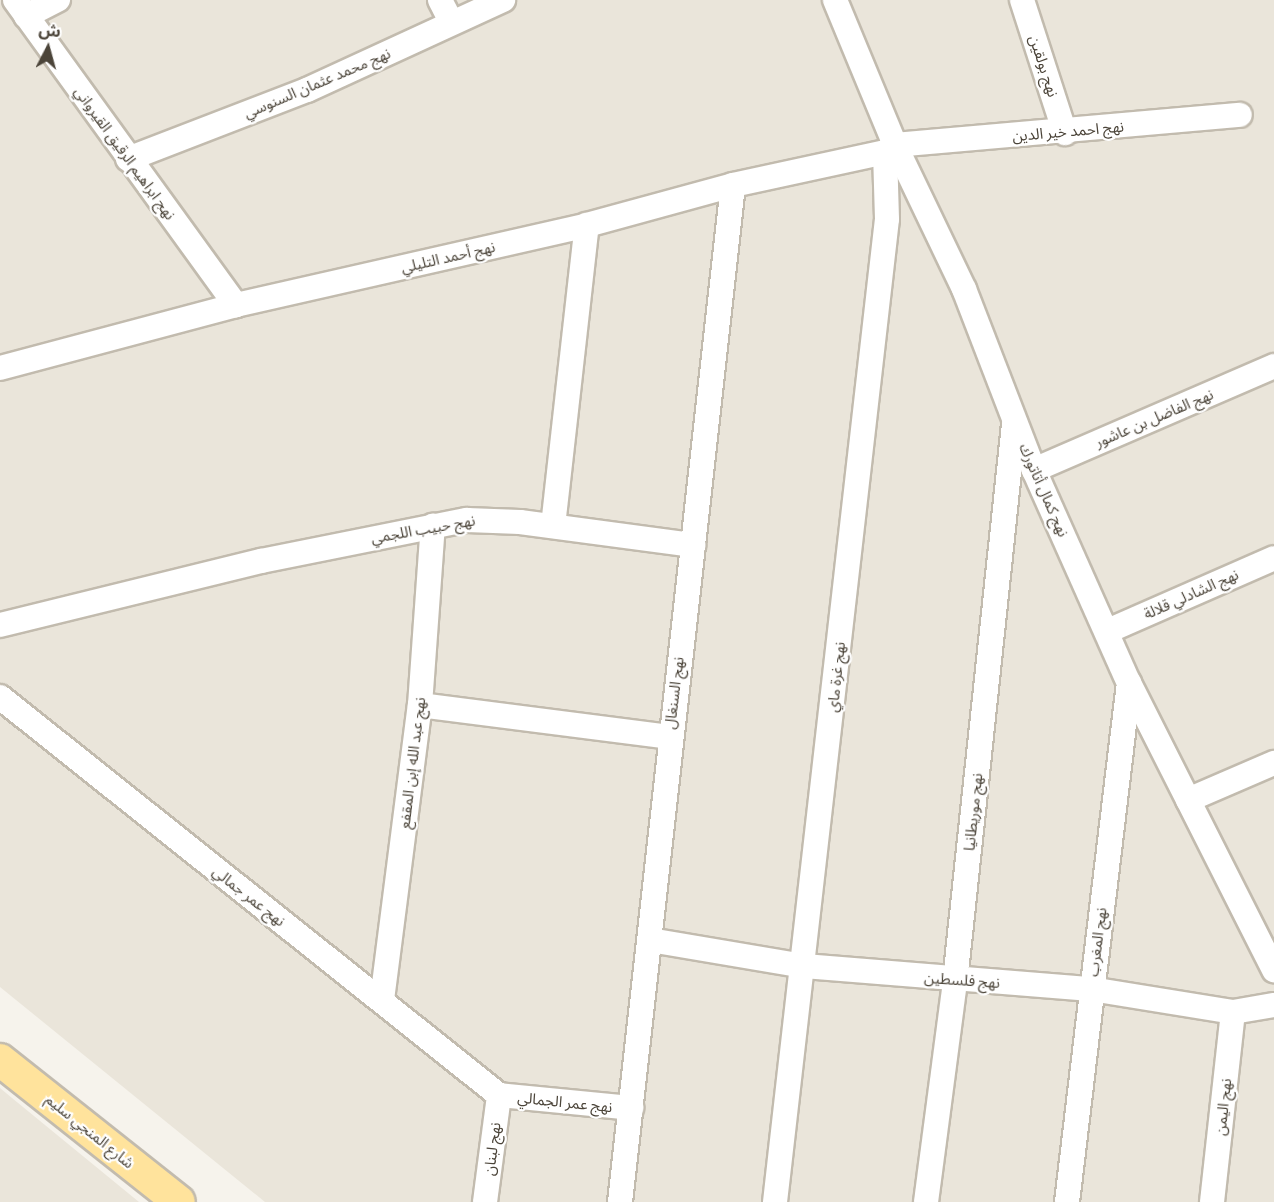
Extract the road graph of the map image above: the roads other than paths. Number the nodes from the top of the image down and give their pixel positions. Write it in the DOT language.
graph roads {
  1 [pos="58,0"];
  2 [pos="440,0"];
  3 [pos="503,0"];
  4 [pos="835,0"];
  5 [pos="1022,0"];
  6 [pos="21,8"];
  7 [pos="451,22"];
  8 [pos="1240,115"];
  9 [pos="1065,133"];
  10 [pos="890,148"];
  11 [pos="128,159"];
  12 [pos="733,185"];
  13 [pos="587,225"];
  14 [pos="236,305"];
  15 [pos="1274,366"];
  16 [pos="0,368"];
  17 [pos="1014,422"];
  18 [pos="1034,470"];
  19 [pos="433,525"];
  20 [pos="553,526"];
  21 [pos="693,545"];
  22 [pos="1274,558"];
  23 [pos="0,625"];
  24 [pos="1108,631"];
  25 [pos="1129,683"];
  26 [pos="0,697"];
  27 [pos="420,705"];
  28 [pos="669,737"];
  29 [pos="1274,763"];
  30 [pos="1188,800"];
  31 [pos="650,940"];
  32 [pos="804,966"];
  33 [pos="1274,970"];
  34 [pos="955,981"];
  35 [pos="1092,989"];
  36 [pos="382,1000"];
  37 [pos="1274,1005"];
  38 [pos="1233,1012"];
  39 [pos="0,1060"];
  40 [pos="499,1095"];
  41 [pos="631,1108"];
  42 [pos="179,1202"];
  43 [pos="485,1202"];
  44 [pos="620,1202"];
  45 [pos="775,1202"];
  46 [pos="926,1202"];
  47 [pos="1067,1202"];
  48 [pos="1212,1202"];
  1 -- 6 [label="street"];
  2 -- 7 [label="street"];
  3 -- 7 [label="street, نهج محمد عثمان السنوسي"];
  4 -- 10 [label="street, نهج كمال أتاتورك"];
  5 -- 9 [label="street, نهج بولقين"];
  6 -- 11 [label="street, نهج ابراهيم الرقيق القيرواني"];
  7 -- 11 [label="street, نهج محمد عثمان السنوسي"];
  8 -- 9 [label="street, نهج احمد خير الدين"];
  9 -- 10 [label="street, نهج احمد خير الدين"];
  10 -- 12 [label="street, نهج أحمد التليلي"];
  10 -- 17 [label="street, نهج كمال أتاتورك"];
  10 -- 32 [label="street, نهج غرة ماي"];
  11 -- 14 [label="street, نهج ابراهيم الرقيق القيرواني"];
  12 -- 13 [label="street, نهج أحمد التليلي"];
  12 -- 21 [label="street, نهج السنغال"];
  13 -- 14 [label="street, نهج أحمد التليلي"];
  13 -- 20 [label="street"];
  14 -- 16 [label="street, نهج أحمد التليلي"];
  15 -- 18 [label="street, نهج الفاضل بن عاشور"];
  17 -- 18 [label="street, نهج كمال أتاتورك"];
  17 -- 34 [label="street, نهج موريطانيا"];
  18 -- 24 [label="street, نهج كمال أتاتورك"];
  19 -- 20 [label="street, نهج حبيب اللجمي"];
  19 -- 23 [label="street, نهج حبيب اللجمي"];
  19 -- 27 [label="street, نهج عبد الله إبن المقفع"];
  20 -- 21 [label="street, نهج حبيب اللجمي"];
  21 -- 28 [label="street, نهج السنغال"];
  22 -- 24 [label="street, نهج الشادلي قلالة"];
  24 -- 25 [label="street, نهج كمال أتاتورك"];
  25 -- 30 [label="street, نهج كمال أتاتورك"];
  25 -- 35 [label="street, نهج المغرب"];
  26 -- 36 [label="street, نهج عمر جمالي"];
  27 -- 28 [label="street"];
  27 -- 36 [label="street, نهج عبد الله إبن المقفع"];
  28 -- 31 [label="street, نهج السنغال"];
  29 -- 30 [label="street"];
  30 -- 33 [label="street, نهج كمال أتاتورك"];
  31 -- 32 [label="street, نهج فلسطين"];
  31 -- 41 [label="street, نهج السنغال"];
  32 -- 34 [label="street, نهج فلسطين"];
  32 -- 45 [label="street, نهج غرة ماي"];
  34 -- 35 [label="street, نهج فلسطين"];
  34 -- 46 [label="street, نهج موريطانيا"];
  35 -- 38 [label="street, نهج فلسطين"];
  35 -- 47 [label="street, نهج المغرب"];
  36 -- 40 [label="street, نهج عمر جمالي"];
  37 -- 38 [label="street, نهج فلسطين"];
  38 -- 48 [label="street, نهج اليمن"];
  39 -- 42 [label="main road, شارع المنجي سليم"];
  40 -- 41 [label="street, نهج عمر الجمالي"];
  40 -- 43 [label="street, نهج لبنان"];
  41 -- 44 [label="street, نهج السنغال"];
}
